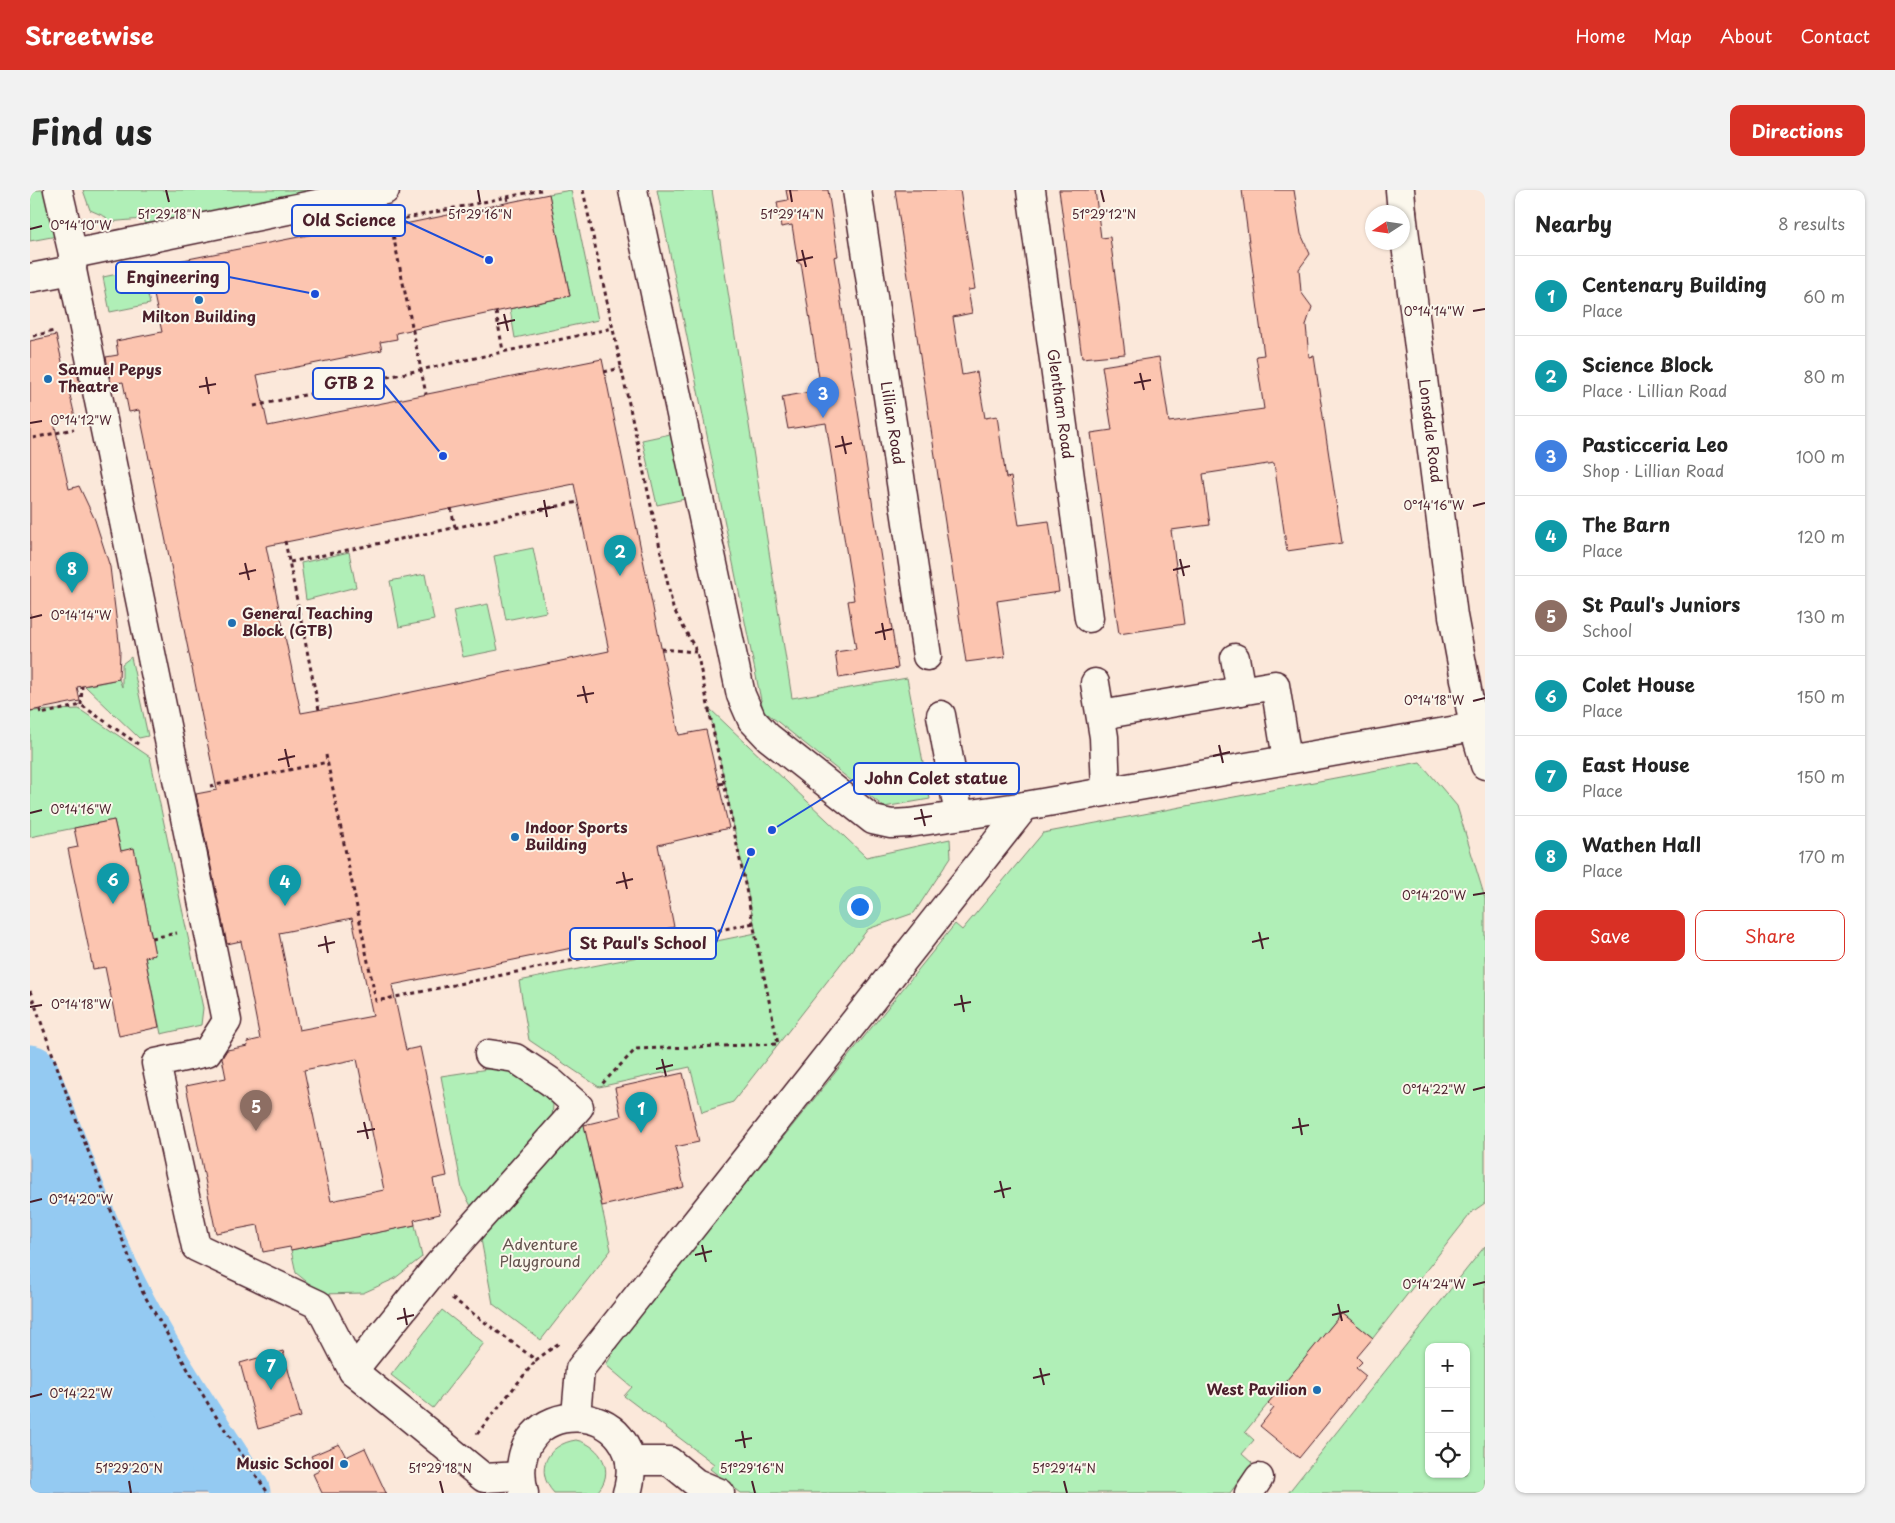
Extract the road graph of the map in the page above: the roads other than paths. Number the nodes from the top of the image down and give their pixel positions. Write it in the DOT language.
graph roads {
  1 [pos="58,190"];
  2 [pos="384,190"];
  3 [pos="633,190"];
  4 [pos="857,190"];
  5 [pos="1031,190"];
  6 [pos="1400,190"];
  7 [pos="1401,205"];
  8 [pos="1407,250"];
  9 [pos="72,262"];
  10 [pos="30,278"];
  11 [pos="1089,618"];
  12 [pos="927,656"];
  13 [pos="1235,658"];
  14 [pos="1095,683"];
  15 [pos="1241,691"];
  16 [pos="941,715"];
  17 [pos="1100,715"];
  18 [pos="1474,728"];
  19 [pos="1287,759"];
  20 [pos="1485,765"];
  21 [pos="1106,791"];
  22 [pos="1025,806"];
  23 [pos="959,815"];
  24 [pos="489,1054"];
  25 [pos="353,1371"];
  26 [pos="576,1416"];
  27 [pos="630,1460"];
  28 [pos="522,1484"];
  29 [pos="715,1492"];
  30 [pos="627,1493"];
  1 -- 9 [label="street"];
  2 -- 9 [label="street"];
  3 -- 23 [label="street"];
  4 -- 12 [label="street, Lillian Road"];
  5 -- 11 [label="street, Glentham Road"];
  6 -- 7 [label="street, Lonsdale Road"];
  8 -- 18 [label="street, Lonsdale Road"];
  9 -- 10 [label="street"];
  9 -- 25 [label="street"];
  13 -- 15 [label="street"];
  14 -- 17 [label="street"];
  15 -- 17 [label="street"];
  15 -- 19 [label="street"];
  16 -- 23 [label="street"];
  17 -- 21 [label="street"];
  18 -- 19 [label="street"];
  18 -- 20 [label="street, Lonsdale Road"];
  19 -- 21 [label="street"];
  21 -- 22 [label="street"];
  22 -- 23 [label="street"];
  22 -- 26 [label="street"];
  24 -- 25 [label="street"];
  25 -- 28 [label="street"];
  26 -- 27 [label="street"];
  26 -- 28 [label="street"];
  27 -- 29 [label="street"];
  27 -- 30 [label="street"];
}
